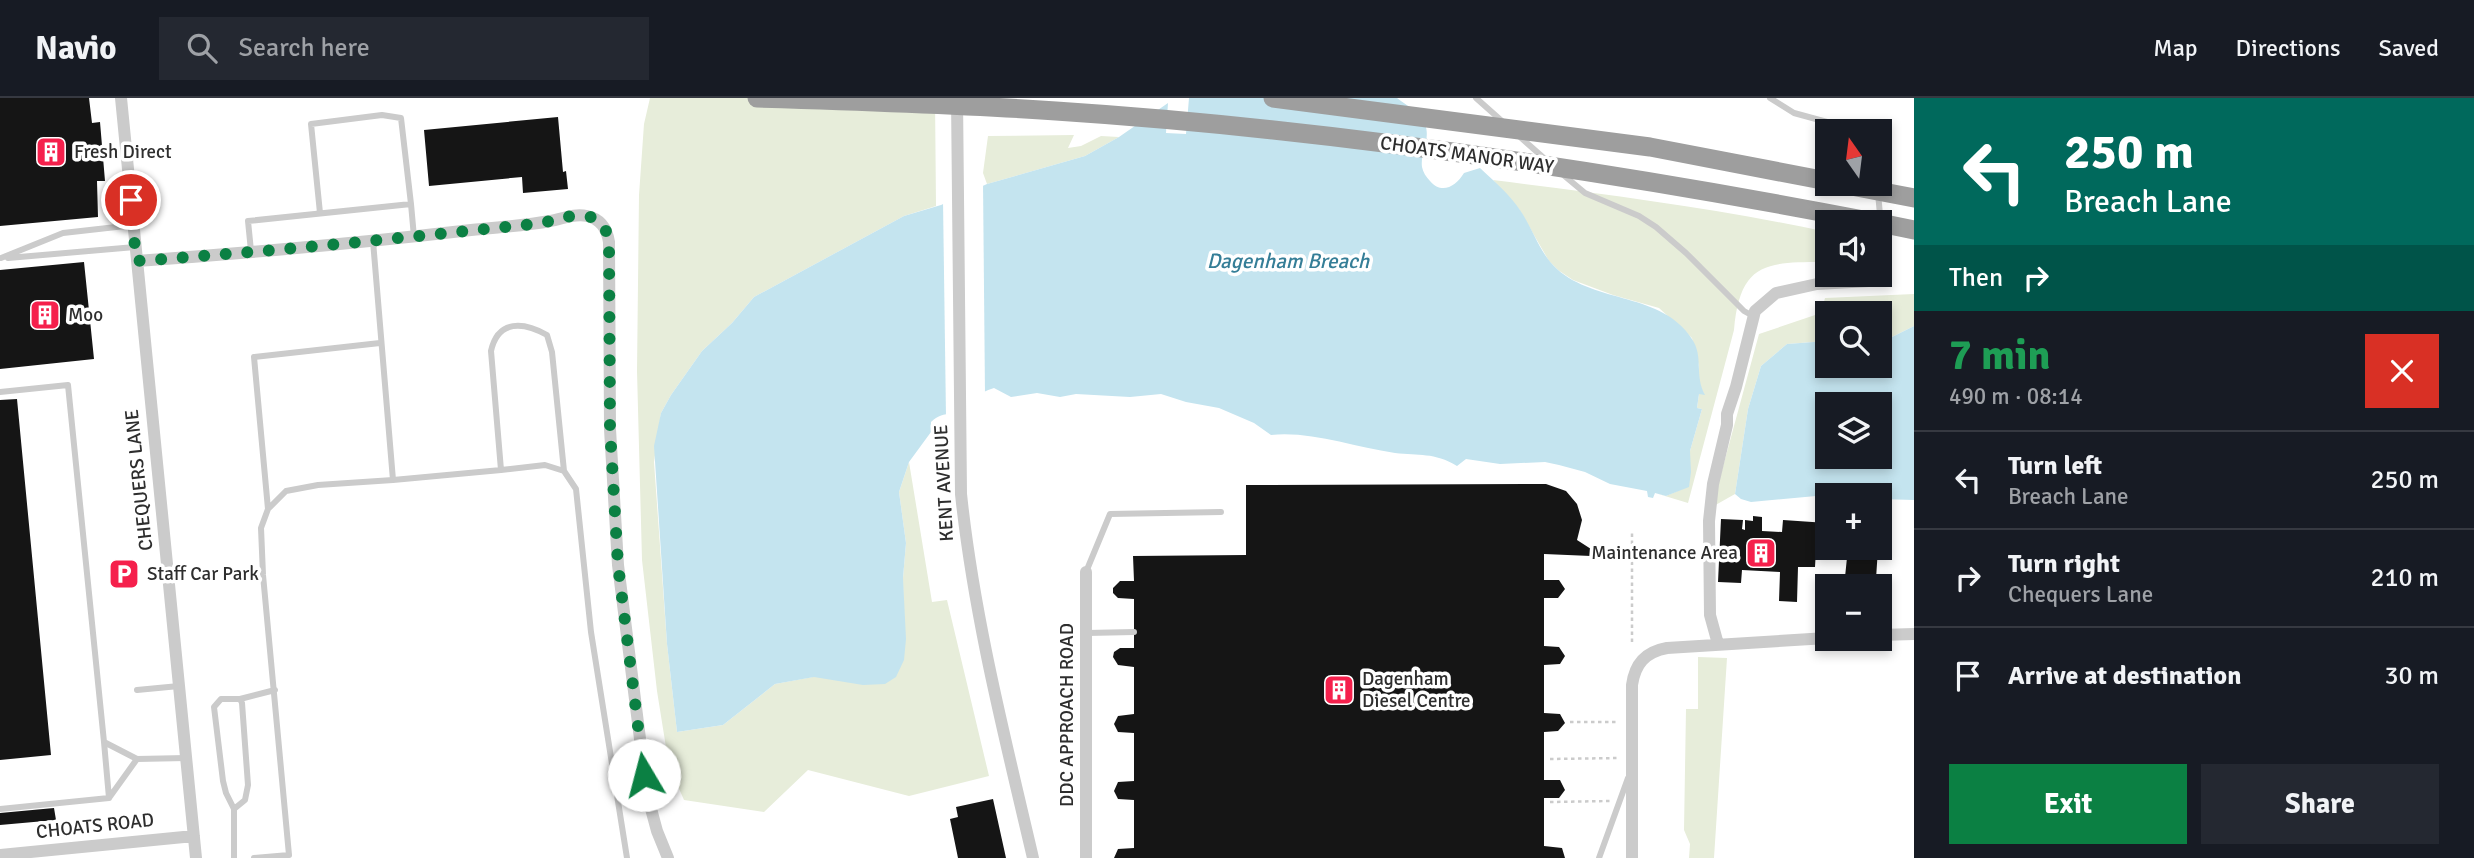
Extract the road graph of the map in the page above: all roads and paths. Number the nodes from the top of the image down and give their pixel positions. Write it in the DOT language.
graph roads {
  1 [pos="121,98"];
  2 [pos="757,98"];
  3 [pos="957,98"];
  4 [pos="1273,98"];
  5 [pos="1476,98"];
  6 [pos="1770,98"];
  7 [pos="1818,119"];
  8 [pos="1815,179"];
  9 [pos="1892,194"];
  10 [pos="1914,198"];
  11 [pos="411,204"];
  12 [pos="1815,211"];
  13 [pos="320,214"];
  14 [pos="134,225"];
  15 [pos="1892,225"];
  16 [pos="1914,230"];
  17 [pos="414,237"];
  18 [pos="373,240"];
  19 [pos="135,247"];
  20 [pos="251,253"];
  21 [pos="0,258"];
  22 [pos="136,261"];
  23 [pos="1815,284"];
  24 [pos="1753,316"];
  25 [pos="380,343"];
  26 [pos="0,392"];
  27 [pos="501,470"];
  28 [pos="564,471"];
  29 [pos="393,480"];
  30 [pos="268,509"];
  31 [pos="1221,512"];
  32 [pos="1632,532"];
  33 [pos="1086,572"];
  34 [pos="1134,632"];
  35 [pos="1087,634"];
  36 [pos="1914,634"];
  37 [pos="1892,635"];
  38 [pos="1815,639"];
  39 [pos="1632,642"];
  40 [pos="1718,643"];
  41 [pos="179,687"];
  42 [pos="136,690"];
  43 [pos="275,690"];
  44 [pos="240,699"];
  45 [pos="1622,713"];
  46 [pos="1570,722"];
  47 [pos="104,742"];
  48 [pos="186,758"];
  49 [pos="1622,758"];
  50 [pos="137,759"];
  51 [pos="1550,759"];
  52 [pos="1632,768"];
  53 [pos="1614,791"];
  54 [pos="109,799"];
  55 [pos="1550,802"];
  56 [pos="0,809"];
  57 [pos="234,809"];
  58 [pos="194,836"];
  59 [pos="0,855"];
  60 [pos="290,857"];
  61 [pos="196,858"];
  62 [pos="234,858"];
  63 [pos="254,858"];
  64 [pos="627,858"];
  65 [pos="668,858"];
  66 [pos="1033,858"];
  67 [pos="1086,858"];
  68 [pos="1599,858"];
  69 [pos="1632,858"];
  1 -- 14 [label="street, CHEQUERS LANE"];
  2 -- 12 [label="highway, CHOATS MANOR WAY"];
  3 -- 66 [label="street, KENT AVENUE"];
  4 -- 8 [label="highway, CHOATS MANOR WAY"];
  5 -- 24 [label="lane"];
  6 -- 7 [label="lane"];
  9 -- 10 [label="highway"];
  11 -- 13 [label="lane"];
  11 -- 13 [label="lane"];
  11 -- 17 [label="lane"];
  13 -- 20 [label="lane"];
  14 -- 19 [label="street, CHEQUERS LANE"];
  14 -- 21 [label="lane"];
  15 -- 16 [label="highway"];
  17 -- 18 [label="street"];
  17 -- 65 [label="street"];
  18 -- 20 [label="street"];
  18 -- 25 [label="lane"];
  19 -- 21 [label="lane"];
  19 -- 22 [label="street, CHEQUERS LANE"];
  20 -- 22 [label="street"];
  22 -- 41 [label="street, CHEQUERS LANE"];
  23 -- 24 [label="street"];
  24 -- 40 [label="street"];
  25 -- 29 [label="lane"];
  25 -- 30 [label="lane"];
  26 -- 47 [label="lane"];
  27 -- 28 [label="lane"];
  27 -- 28 [label="lane"];
  27 -- 29 [label="lane"];
  28 -- 64 [label="lane"];
  29 -- 30 [label="lane"];
  30 -- 43 [label="lane"];
  31 -- 33 [label="lane"];
  32 -- 39 [label="path"];
  33 -- 35 [label="street, DDC APPROACH ROAD"];
  34 -- 35 [label="lane"];
  35 -- 67 [label="street, DDC APPROACH ROAD"];
  36 -- 37 [label="street"];
  38 -- 40 [label="street"];
  40 -- 52 [label="street"];
  41 -- 42 [label="lane"];
  41 -- 48 [label="street, CHEQUERS LANE"];
  43 -- 44 [label="lane"];
  43 -- 60 [label="lane"];
  44 -- 57 [label="lane"];
  44 -- 57 [label="lane"];
  45 -- 46 [label="path"];
  47 -- 50 [label="lane"];
  47 -- 54 [label="lane"];
  48 -- 50 [label="lane"];
  48 -- 58 [label="street, CHEQUERS LANE"];
  49 -- 51 [label="path"];
  50 -- 54 [label="lane"];
  52 -- 68 [label="lane"];
  52 -- 69 [label="street"];
  53 -- 55 [label="path"];
  54 -- 56 [label="lane"];
  57 -- 62 [label="lane"];
  58 -- 59 [label="street, CHOATS ROAD"];
  58 -- 61 [label="street, CHEQUERS LANE"];
  60 -- 63 [label="lane"];
}
